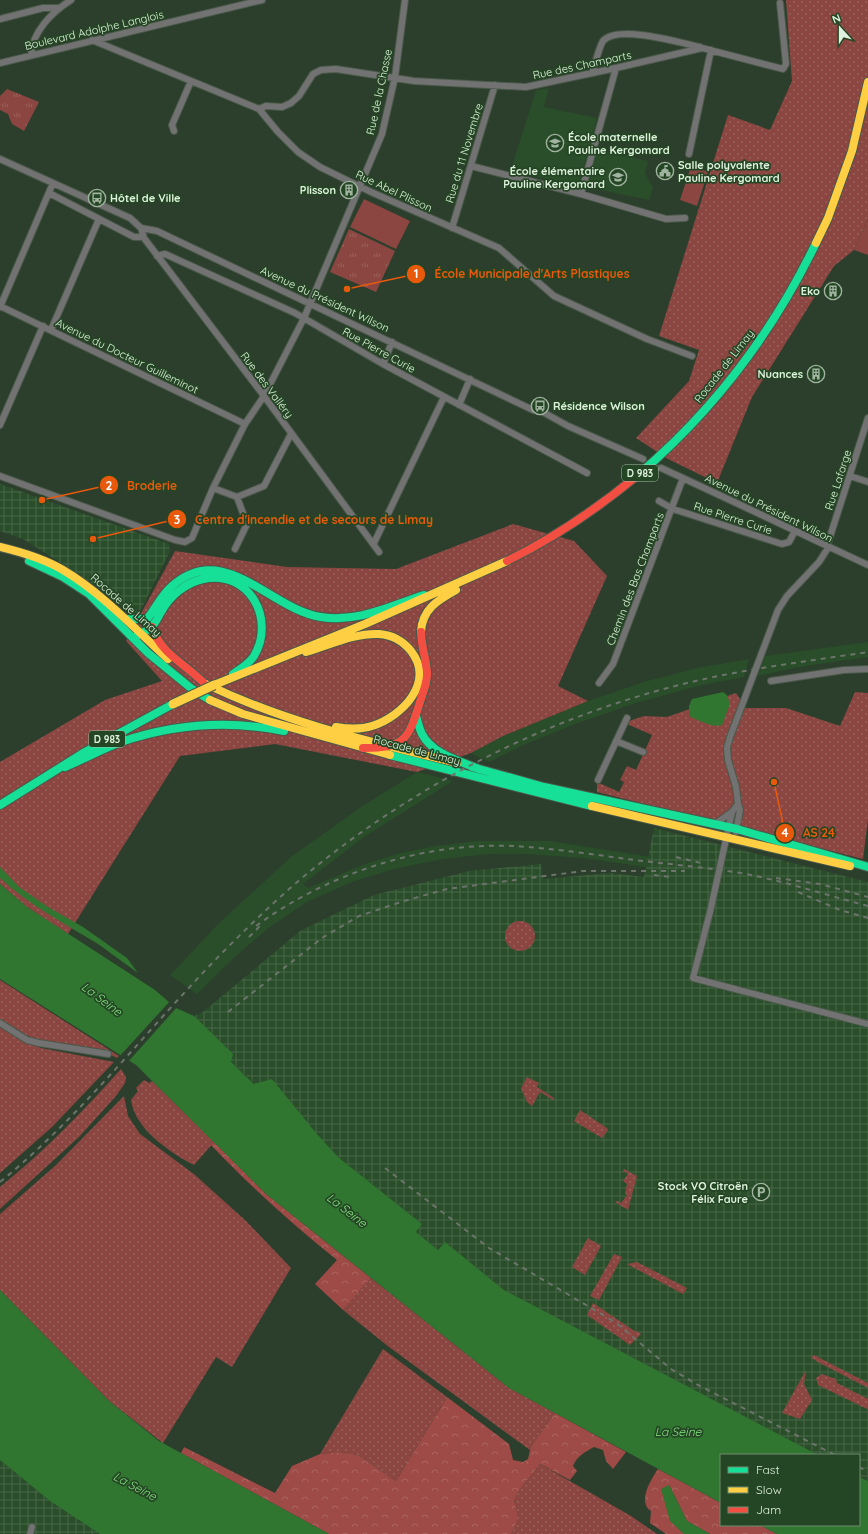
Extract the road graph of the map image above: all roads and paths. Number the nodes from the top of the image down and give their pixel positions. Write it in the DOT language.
graph roads {
  1 [pos="70,0"];
  2 [pos="262,0"];
  3 [pos="405,0"];
  4 [pos="780,3"];
  5 [pos="58,8"];
  6 [pos="0,20"];
  7 [pos="92,40"];
  8 [pos="702,48"];
  9 [pos="711,50"];
  10 [pos="32,55"];
  11 [pos="0,63"];
  12 [pos="616,68"];
  13 [pos="592,73"];
  14 [pos="395,77"];
  15 [pos="191,81"];
  16 [pos="868,82"];
  17 [pos="495,85"];
  18 [pos="259,108"];
  19 [pos="174,130"];
  20 [pos="689,154"];
  21 [pos="0,160"];
  22 [pos="471,166"];
  23 [pos="53,183"];
  24 [pos="360,187"];
  25 [pos="49,193"];
  26 [pos="581,194"];
  27 [pos="685,218"];
  28 [pos="99,219"];
  29 [pos="141,228"];
  30 [pos="452,228"];
  31 [pos="142,237"];
  32 [pos="157,256"];
  33 [pos="310,304"];
  34 [pos="0,306"];
  35 [pos="304,318"];
  36 [pos="43,326"];
  37 [pos="51,330"];
  38 [pos="392,342"];
  39 [pos="692,356"];
  40 [pos="383,364"];
  41 [pos="470,379"];
  42 [pos="264,396"];
  43 [pos="444,397"];
  44 [pos="459,405"];
  45 [pos="868,418"];
  46 [pos="245,424"];
  47 [pos="0,425"];
  48 [pos="291,434"];
  49 [pos="643,459"];
  50 [pos="661,468"];
  51 [pos="587,473"];
  52 [pos="0,476"];
  53 [pos="850,476"];
  54 [pos="683,478"];
  55 [pos="868,482"];
  56 [pos="213,488"];
  57 [pos="237,498"];
  58 [pos="659,502"];
  59 [pos="673,509"];
  60 [pos="795,531"];
  61 [pos="374,543"];
  62 [pos="828,548"];
  63 [pos="4,549"];
  64 [pos="235,549"];
  65 [pos="379,552"];
  66 [pos="868,565"];
  67 [pos="482,574"];
  68 [pos="439,592"];
  69 [pos="126,619"];
  70 [pos="150,623"];
  71 [pos="137,636"];
  72 [pos="290,655"];
  73 [pos="868,669"];
  74 [pos="772,681"];
  75 [pos="203,682"];
  76 [pos="599,683"];
  77 [pos="216,684"];
  78 [pos="416,716"];
  79 [pos="626,718"];
  80 [pos="292,719"];
  81 [pos="340,741"];
  82 [pos="616,741"];
  83 [pos="393,746"];
  84 [pos="363,748"];
  85 [pos="643,752"];
  86 [pos="479,769"];
  87 [pos="43,777"];
  88 [pos="598,780"];
  89 [pos="738,804"];
  90 [pos="0,805"];
  91 [pos="732,812"];
  92 [pos="715,824"];
  93 [pos="732,832"];
  94 [pos="868,868"];
  95 [pos="0,1023"];
  96 [pos="868,1024"];
  97 [pos="108,1054"];
  98 [pos="32,1527"];
  99 [pos="30,1534"];
  1 -- 5 [label="street"];
  2 -- 7 [label="street, Boulevard Adolphe Langlois"];
  3 -- 14 [label="street, Rue de la Chasse"];
  4 -- 9 [label="street, Rue des Champarts"];
  5 -- 6 [label="street"];
  5 -- 10 [label="street"];
  7 -- 10 [label="street, Boulevard Adolphe Langlois"];
  7 -- 15 [label="street, Rue Abel Plisson"];
  8 -- 9 [label="street, Rue des Champarts"];
  8 -- 12 [label="street, Rue des Champarts"];
  8 -- 13 [label="street"];
  9 -- 20 [label="street"];
  10 -- 11 [label="street, Boulevard Adolphe Langlois"];
  12 -- 13 [label="street, Rue des Champarts"];
  12 -- 26 [label="street"];
  13 -- 17 [label="street, Rue des Champarts"];
  14 -- 17 [label="street, Rue des Champarts"];
  14 -- 18 [label="street, Rue des Champarts"];
  14 -- 24 [label="street, Rue de la Chasse"];
  15 -- 18 [label="street, Rue Abel Plisson"];
  15 -- 19 [label="street"];
  16 -- 67 [label="main road, Rocade de Limay / D 983"];
  17 -- 22 [label="street, Rue du 11 Novembre"];
  18 -- 24 [label="street, Rue Abel Plisson"];
  21 -- 23 [label="street, Avenue du Président Wilson"];
  22 -- 26 [label="street"];
  22 -- 30 [label="street, Rue du 11 Novembre"];
  23 -- 25 [label="street"];
  23 -- 29 [label="street, Avenue du Président Wilson"];
  24 -- 30 [label="street, Rue Abel Plisson"];
  24 -- 33 [label="street, Rue de la Chasse"];
  25 -- 28 [label="street"];
  25 -- 34 [label="street"];
  26 -- 27 [label="street"];
  28 -- 31 [label="street"];
  28 -- 37 [label="street"];
  29 -- 31 [label="street"];
  29 -- 33 [label="street, Avenue du Président Wilson"];
  30 -- 39 [label="street, Rue Abel Plisson"];
  31 -- 32 [label="street, Rue des Valléry"];
  32 -- 35 [label="street, Rue Pierre Curie"];
  32 -- 42 [label="street, Rue des Valléry"];
  33 -- 35 [label="street, Rue de la Chasse"];
  33 -- 38 [label="street, Avenue du Président Wilson"];
  34 -- 36 [label="street, Avenue du Docteur Guilleminot"];
  35 -- 40 [label="street, Rue Pierre Curie"];
  35 -- 42 [label="street, Rue de la Chasse"];
  36 -- 37 [label="street, Avenue du Docteur Guilleminot"];
  36 -- 47 [label="street"];
  37 -- 46 [label="street, Avenue du Docteur Guilleminot"];
  38 -- 40 [label="street"];
  38 -- 41 [label="street, Avenue du Président Wilson"];
  40 -- 43 [label="street, Rue Pierre Curie"];
  41 -- 44 [label="street"];
  41 -- 49 [label="street, Avenue du Président Wilson"];
  42 -- 46 [label="street, Rue de la Chasse"];
  42 -- 48 [label="street, Rue des Valléry"];
  43 -- 44 [label="street, Rue Pierre Curie"];
  43 -- 61 [label="street"];
  44 -- 51 [label="street, Rue Pierre Curie"];
  45 -- 53 [label="street, Rue Lafarge"];
  46 -- 56 [label="street, Rue de la Chasse"];
  48 -- 57 [label="street"];
  48 -- 61 [label="street, Rue des Valléry"];
  50 -- 54 [label="street, Avenue du Président Wilson"];
  52 -- 56 [label="street, Rue de la Chasse"];
  53 -- 55 [label="street"];
  53 -- 62 [label="street, Rue Lafarge"];
  54 -- 59 [label="street, Chemin des Bas Champarts"];
  54 -- 60 [label="street, Avenue du Président Wilson"];
  56 -- 57 [label="street"];
  57 -- 64 [label="street"];
  58 -- 59 [label="street, Rue Pierre Curie"];
  59 -- 60 [label="street, Rue Pierre Curie"];
  59 -- 76 [label="street, Chemin des Bas Champarts"];
  60 -- 62 [label="street, Avenue du Président Wilson"];
  61 -- 65 [label="street, Rue des Valléry"];
  62 -- 66 [label="street, Avenue du Président Wilson"];
  62 -- 89 [label="street"];
  63 -- 69 [label="main road, Rocade de Limay"];
  63 -- 71 [label="main road, Rocade de Limay"];
  67 -- 68 [label="main road, D 983"];
  67 -- 78 [label="main road"];
  68 -- 70 [label="main road"];
  68 -- 72 [label="main road, D 983"];
  69 -- 70 [label="main road"];
  69 -- 71 [label="main road, Rocade de Limay"];
  70 -- 71 [label="main road"];
  70 -- 75 [label="main road"];
  70 -- 77 [label="main road"];
  71 -- 75 [label="main road, Rocade de Limay"];
  71 -- 81 [label="main road, Rocade de Limay"];
  72 -- 77 [label="main road, D 983"];
  72 -- 80 [label="main road"];
  73 -- 74 [label="street"];
  75 -- 80 [label="main road, Rocade de Limay"];
  77 -- 87 [label="main road, D 983, bridge"];
  78 -- 83 [label="main road"];
  78 -- 86 [label="main road"];
  79 -- 82 [label="street"];
  80 -- 83 [label="main road, Rocade de Limay"];
  81 -- 84 [label="main road, Rocade de Limay"];
  81 -- 87 [label="main road"];
  82 -- 85 [label="street"];
  82 -- 88 [label="street"];
  83 -- 84 [label="main road"];
  83 -- 86 [label="main road, Rocade de Limay"];
  84 -- 93 [label="main road, Rocade de Limay"];
  86 -- 92 [label="main road, Rocade de Limay"];
  87 -- 90 [label="main road, D 983"];
  89 -- 91 [label="street"];
  89 -- 93 [label="street"];
  91 -- 92 [label="street"];
  91 -- 93 [label="street"];
  92 -- 93 [label="main road, Rocade de Limay"];
  93 -- 94 [label="main road, Rocade de Limay"];
  93 -- 96 [label="street"];
  95 -- 97 [label="street"];
  98 -- 99 [label="street"];
}
